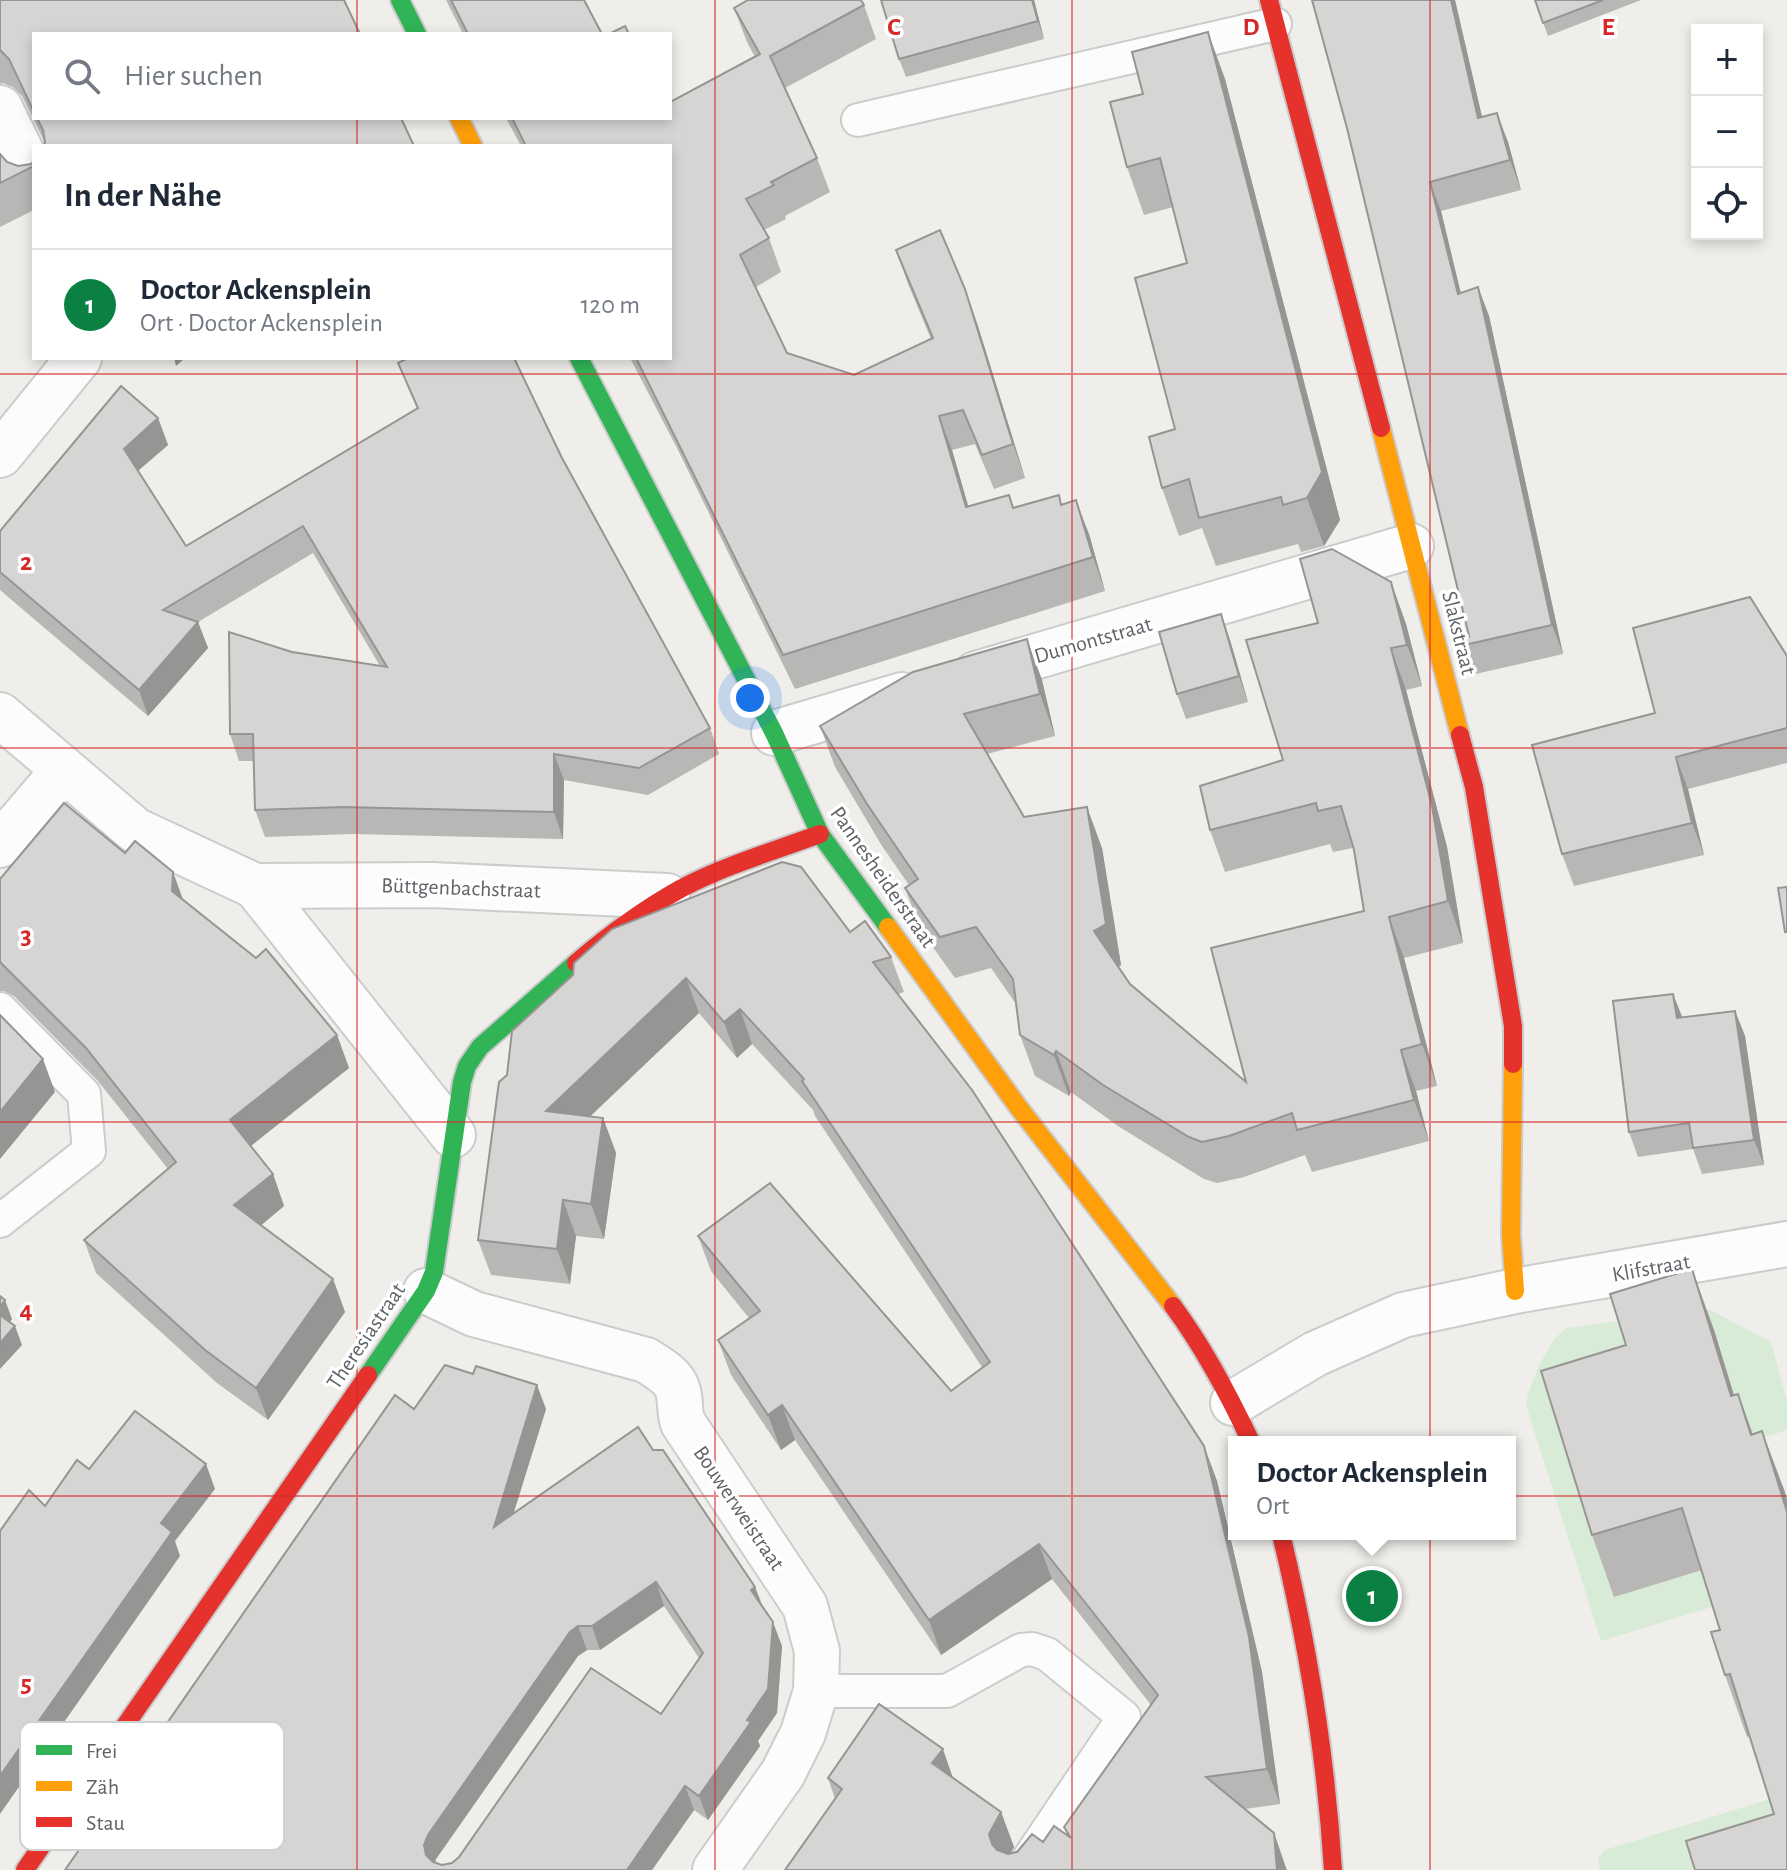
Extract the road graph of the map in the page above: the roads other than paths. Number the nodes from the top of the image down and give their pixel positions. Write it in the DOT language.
graph roads {
  1 [pos="400,0"];
  2 [pos="1272,12"];
  3 [pos="416,32"];
  4 [pos="0,108"];
  5 [pos="460,120"];
  6 [pos="858,120"];
  7 [pos="472,144"];
  8 [pos="32,174"];
  9 [pos="77,360"];
  10 [pos="580,360"];
  11 [pos="0,455"];
  12 [pos="1411,546"];
  13 [pos="0,715"];
  14 [pos="774,733"];
  15 [pos="64,770"];
  16 [pos="820,834"];
  17 [pos="0,845"];
  18 [pos="255,886"];
  19 [pos="667,896"];
  20 [pos="0,1009"];
  21 [pos="453,1135"];
  22 [pos="0,1221"];
  23 [pos="1787,1244"];
  24 [pos="426,1291"];
  25 [pos="1515,1291"];
  26 [pos="1242,1423"];
  27 [pos="1282,1540"];
  28 [pos="816,1691"];
  29 [pos="128,1722"];
  30 [pos="39,1850"];
  31 [pos="25,1870"];
  32 [pos="715,1870"];
  33 [pos="1021,1870"];
  34 [pos="1333,1870"];
  1 -- 3 [label="street"];
  2 -- 6 [label="lane"];
  2 -- 12 [label="street, Slakstraat"];
  4 -- 8 [label="street"];
  5 -- 7 [label="street"];
  9 -- 11 [label="street"];
  10 -- 14 [label="street, Pannesheiderstraat"];
  12 -- 14 [label="street, Dumontstraat"];
  12 -- 25 [label="street, Slakstraat"];
  13 -- 15 [label="street, Büttgenbachstraat"];
  14 -- 16 [label="street, Pannesheiderstraat"];
  15 -- 17 [label="street"];
  15 -- 18 [label="street, Büttgenbachstraat"];
  16 -- 19 [label="street, Theresiastraat"];
  16 -- 26 [label="street, Pannesheiderstraat"];
  18 -- 19 [label="street, Büttgenbachstraat"];
  18 -- 21 [label="street, Büttgenbachstraat"];
  19 -- 21 [label="street, Theresiastraat"];
  20 -- 22 [label="lane"];
  21 -- 24 [label="street, Theresiastraat"];
  23 -- 25 [label="street, Klifstraat"];
  24 -- 28 [label="street, Bouwerweistraat"];
  24 -- 29 [label="street, Theresiastraat"];
  25 -- 26 [label="street, Klifstraat"];
  27 -- 34 [label="street"];
  28 -- 32 [label="street, Bouwerweistraat"];
  28 -- 33 [label="lane"];
  30 -- 31 [label="street, Theresiastraat"];
}
